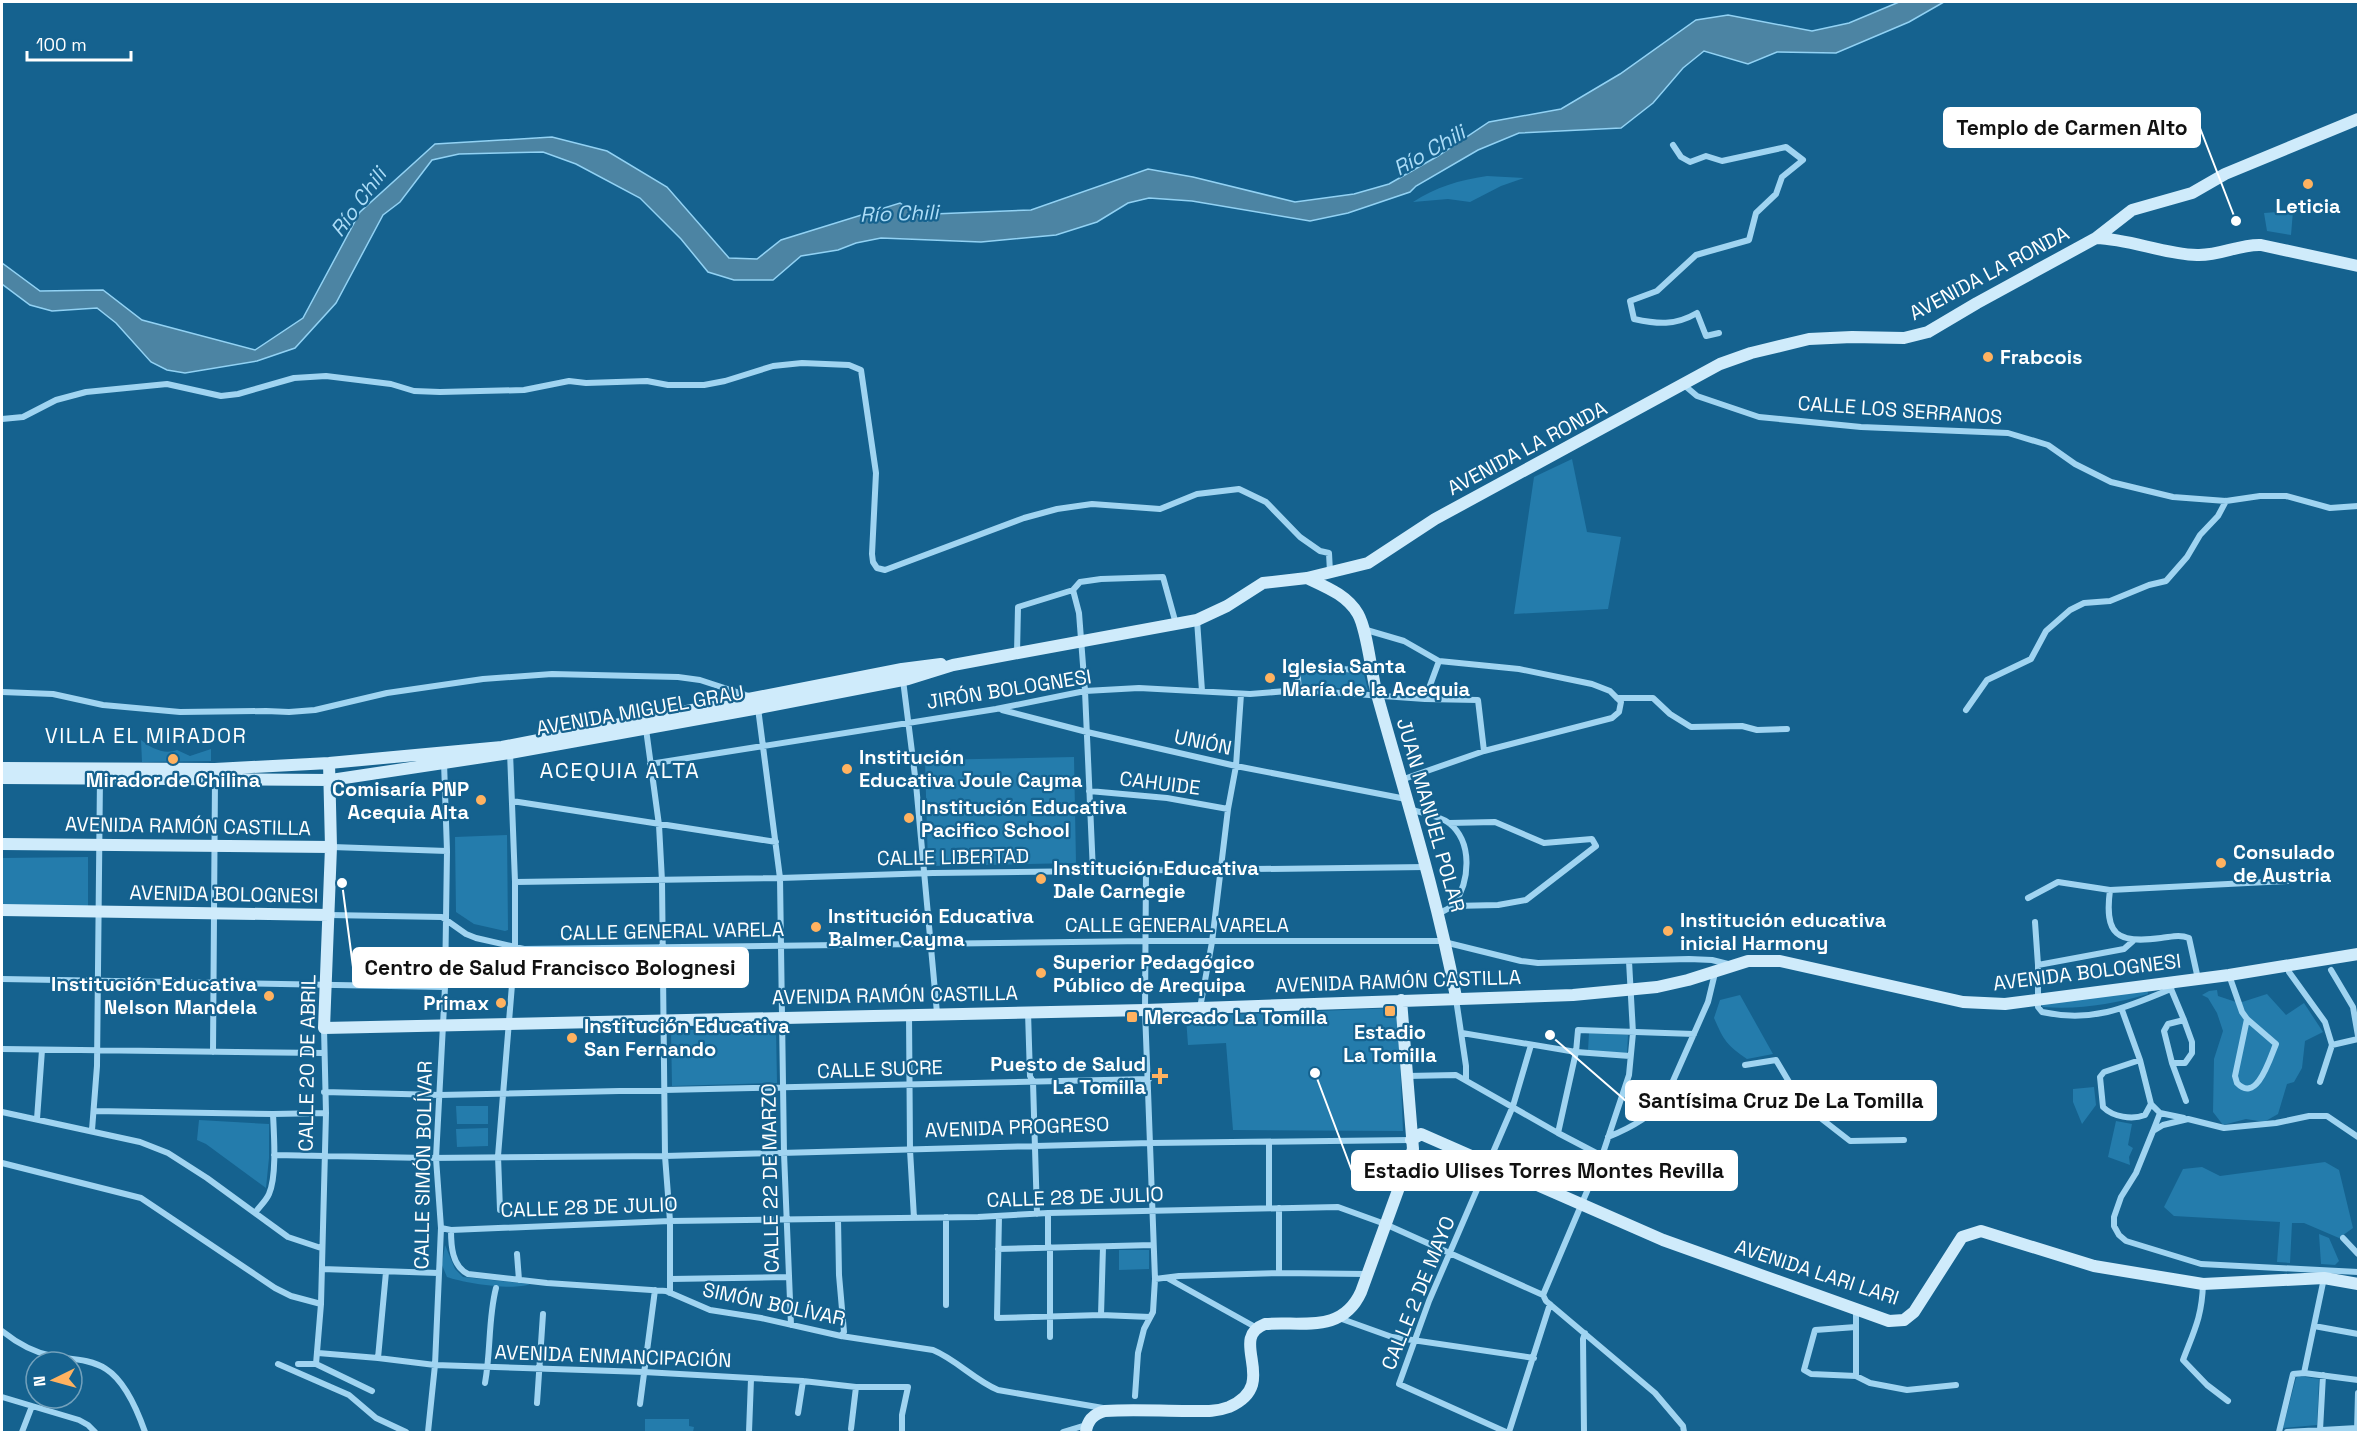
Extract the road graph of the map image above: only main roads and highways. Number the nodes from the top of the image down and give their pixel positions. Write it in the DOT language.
graph roads {
  1 [pos="2358,119"];
  2 [pos="2116,222"];
  3 [pos="2096,238"];
  4 [pos="2123,241"];
  5 [pos="2358,266"];
  6 [pos="1330,572"];
  7 [pos="1307,578"];
  8 [pos="1327,589"];
  9 [pos="444,758"];
  10 [pos="329,763"];
  11 [pos="2,768"];
  12 [pos="100,773"];
  13 [pos="215,774"];
  14 [pos="2,778"];
  15 [pos="330,780"];
  16 [pos="2,844"];
  17 [pos="331,848"];
  18 [pos="2,910"];
  19 [pos="329,915"];
  20 [pos="2358,954"];
  21 [pos="1716,972"];
  22 [pos="1456,997"];
  23 [pos="1401,1000"];
  24 [pos="324,1028"];
  25 [pos="1412,1140"];
  26 [pos="1583,1203"];
  27 [pos="2358,1284"];
  28 [pos="1087,1429"];
  1 -- 2 [label="main road, AVENIDA LA RONDA"];
  2 -- 3 [label="main road, AVENIDA LA RONDA"];
  2 -- 4 [label="main road"];
  3 -- 4 [label="main road"];
  3 -- 6 [label="main road, AVENIDA LA RONDA"];
  4 -- 5 [label="main road"];
  6 -- 7 [label="main road, AVENIDA LA RONDA"];
  6 -- 8 [label="main road"];
  7 -- 8 [label="main road, JUAN MANUEL POLAR"];
  7 -- 9 [label="main road, AVENIDA MIGUEL GRAU"];
  8 -- 22 [label="main road, JUAN MANUEL POLAR"];
  9 -- 10 [label="main road, AVENIDA MIGUEL GRAU"];
  9 -- 15 [label="main road, AVENIDA MIGUEL GRAU"];
  10 -- 13 [label="main road, AVENIDA MIGUEL GRAU"];
  10 -- 15 [label="main road, CALLE 20 DE ABRIL"];
  11 -- 12 [label="main road"];
  12 -- 13 [label="main road"];
  12 -- 14 [label="main road"];
  13 -- 15 [label="main road, AVENIDA MIGUEL GRAU"];
  15 -- 17 [label="main road, CALLE 20 DE ABRIL"];
  16 -- 17 [label="main road, AVENIDA RAMÓN CASTILLA"];
  17 -- 19 [label="main road, CALLE 20 DE ABRIL"];
  18 -- 19 [label="main road, AVENIDA BOLOGNESI"];
  19 -- 24 [label="main road, CALLE 20 DE ABRIL"];
  20 -- 21 [label="main road, AVENIDA BOLOGNESI"];
  21 -- 22 [label="main road, AVENIDA RAMÓN CASTILLA"];
  22 -- 23 [label="main road, AVENIDA RAMÓN CASTILLA"];
  23 -- 24 [label="main road, AVENIDA RAMÓN CASTILLA"];
  23 -- 25 [label="main road"];
  25 -- 26 [label="main road, AVENIDA PROGRESO"];
  25 -- 28 [label="main road"];
  26 -- 27 [label="main road, AVENIDA LARI LARI"];
}
